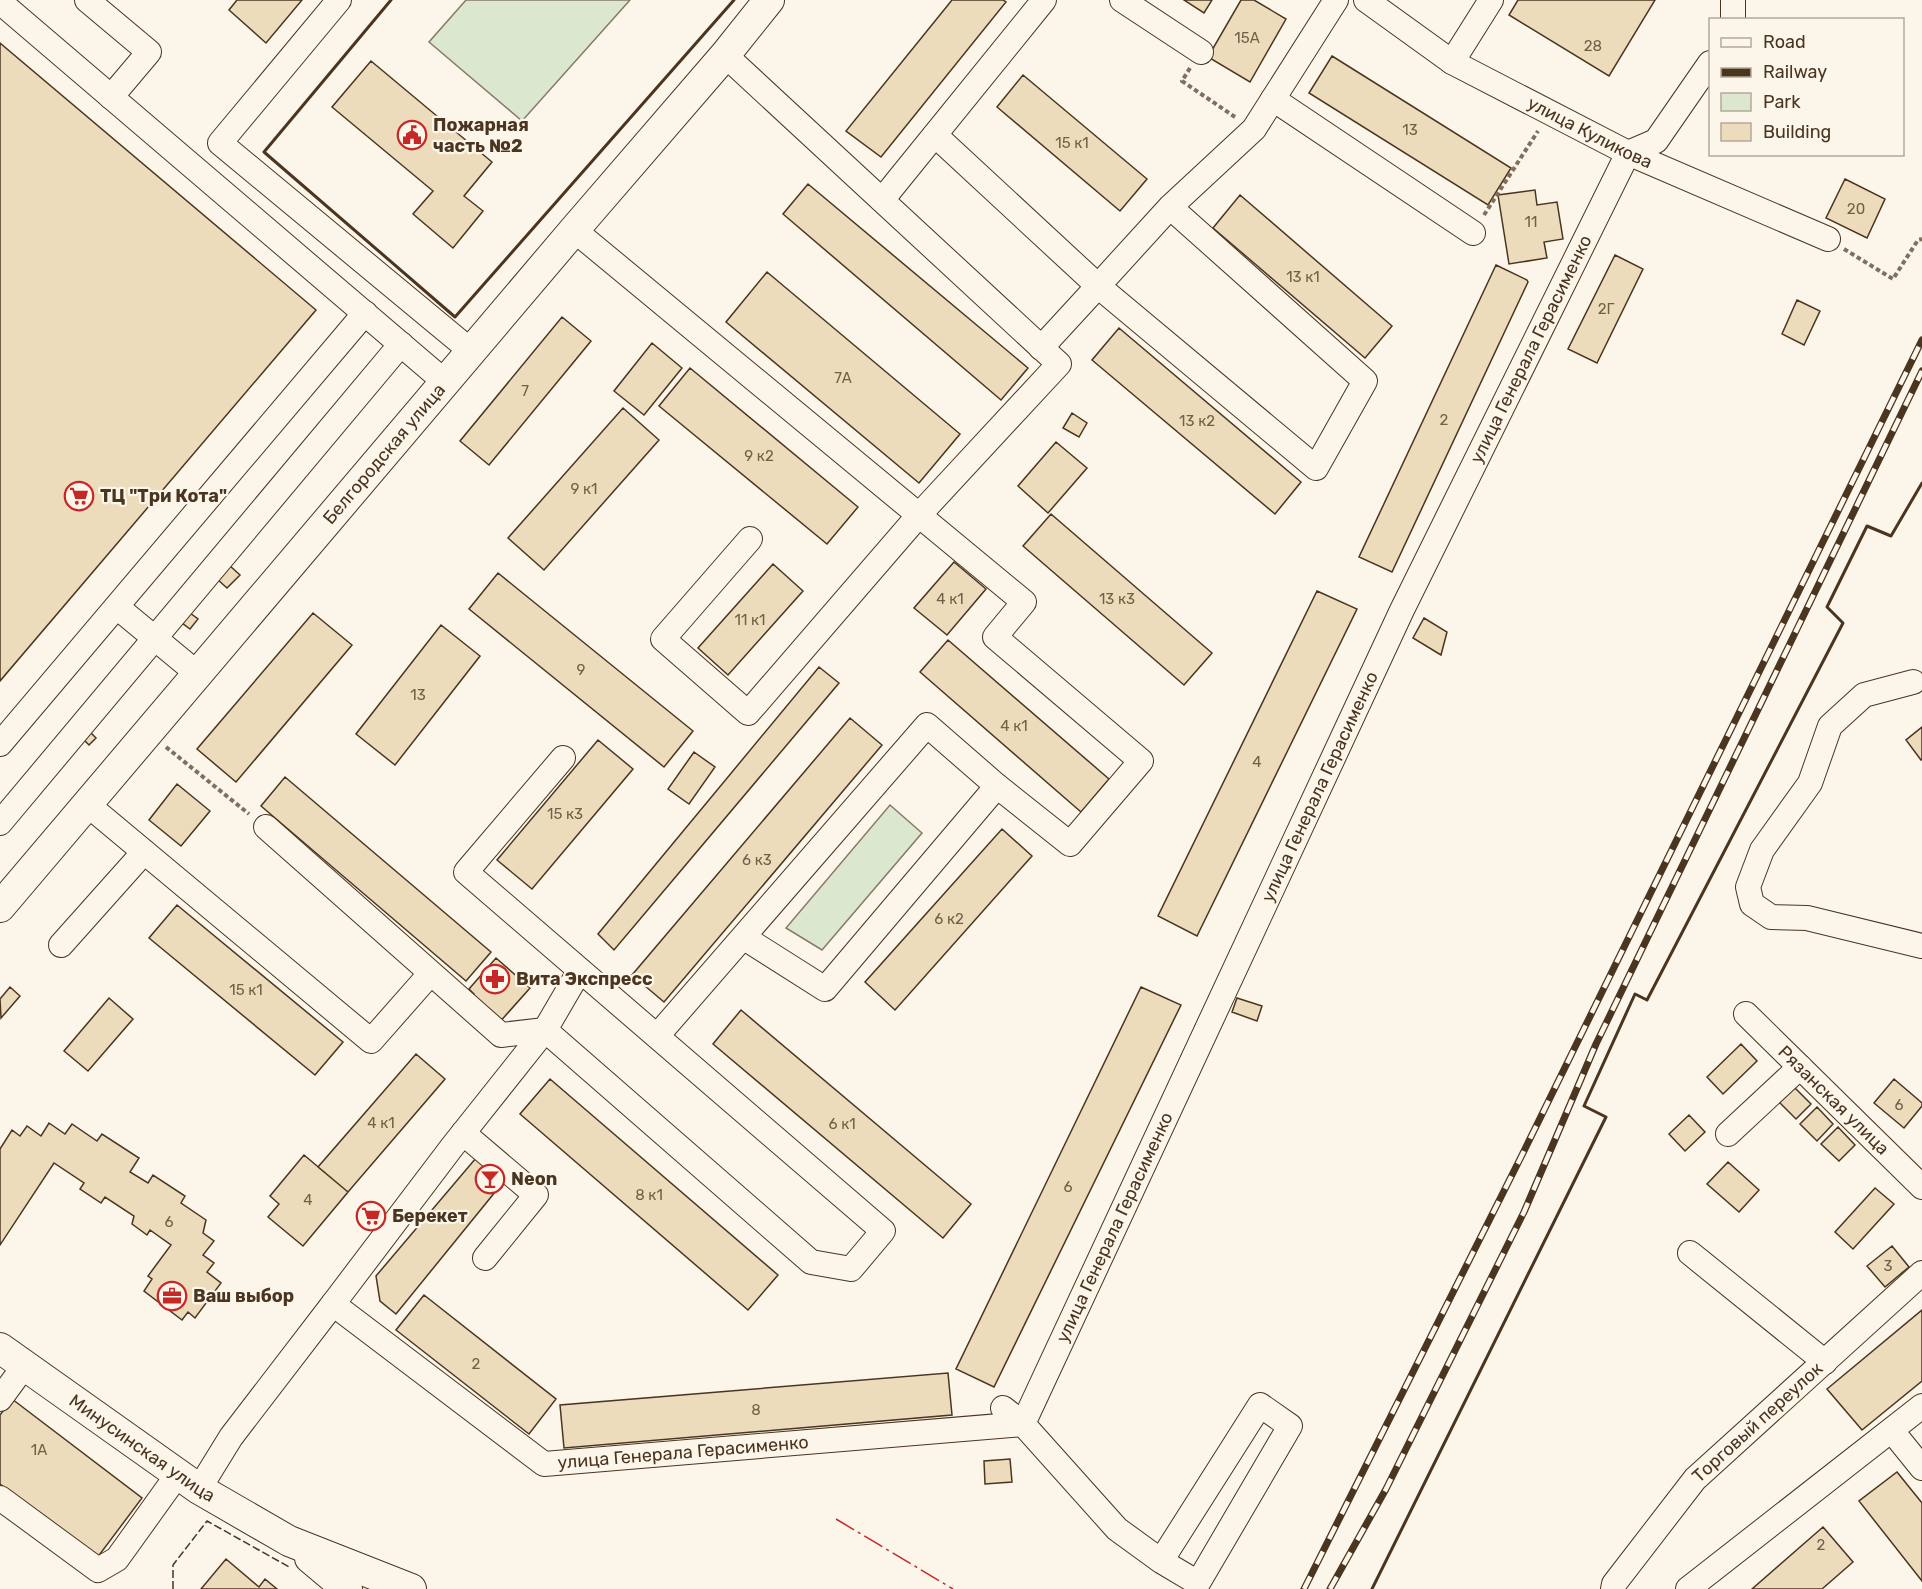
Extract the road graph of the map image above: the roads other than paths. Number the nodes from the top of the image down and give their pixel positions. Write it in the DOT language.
graph roads {
  1 [pos="87,0"];
  2 [pos="339,0"];
  3 [pos="769,0"];
  4 [pos="1044,0"];
  5 [pos="1122,0"];
  6 [pos="1336,0"];
  7 [pos="1366,0"];
  8 [pos="1491,0"];
  9 [pos="1733,0"];
  10 [pos="0,2"];
  11 [pos="1733,18"];
  12 [pos="1201,52"];
  13 [pos="725,55"];
  14 [pos="1452,62"];
  15 [pos="1709,64"];
  16 [pos="111,97"];
  17 [pos="1272,99"];
  18 [pos="935,135"];
  19 [pos="1628,153"];
  20 [pos="882,200"];
  21 [pos="1170,207"];
  22 [pos="574,230"];
  23 [pos="1473,233"];
  24 [pos="1828,239"];
  25 [pos="1098,286"];
  26 [pos="365,314"];
  27 [pos="401,344"];
  28 [pos="1041,348"];
  29 [pos="471,351"];
  30 [pos="445,382"];
  31 [pos="919,515"];
  32 [pos="750,539"];
  33 [pos="117,607"];
  34 [pos="155,638"];
  35 [pos="198,674"];
  36 [pos="1919,682"];
  37 [pos="0,744"];
  38 [pos="563,758"];
  39 [pos="997,786"];
  40 [pos="88,805"];
  41 [pos="0,823"];
  42 [pos="266,828"];
  43 [pos="144,852"];
  44 [pos="0,907"];
  45 [pos="744,937"];
  46 [pos="61,945"];
  47 [pos="1922,946"];
  48 [pos="580,970"];
  49 [pos="430,974"];
  50 [pos="1746,1014"];
  51 [pos="544,1030"];
  52 [pos="657,1036"];
  53 [pos="1800,1067"];
  54 [pos="463,1133"];
  55 [pos="1728,1134"];
  56 [pos="1920,1180"];
  57 [pos="1690,1253"];
  58 [pos="485,1258"];
  59 [pos="1922,1273"];
  60 [pos="333,1304"];
  61 [pos="0,1348"];
  62 [pos="1825,1362"];
  63 [pos="25,1365"];
  64 [pos="0,1400"];
  65 [pos="1922,1406"];
  66 [pos="1003,1408"];
  67 [pos="1023,1424"];
  68 [pos="1892,1431"];
  69 [pos="1922,1468"];
  70 [pos="189,1481"];
  71 [pos="0,1498"];
  72 [pos="289,1541"];
  73 [pos="1161,1561"];
  74 [pos="332,1584"];
  75 [pos="411,1589"];
  76 [pos="1613,1589"];
  77 [pos="1688,1589"];
  1 -- 16 [label="street"];
  2 -- 29 [label="street"];
  3 -- 13 [label="main road, Белгородская улица"];
  4 -- 18 [label="street"];
  5 -- 12 [label="street"];
  6 -- 17 [label="street"];
  7 -- 14 [label="street, улица Куликова"];
  8 -- 14 [label="street"];
  9 -- 11 [label="street"];
  10 -- 16 [label="street"];
  13 -- 20 [label="street"];
  13 -- 22 [label="main road, Белгородская улица"];
  14 -- 19 [label="street, улица Куликова"];
  15 -- 19 [label="street"];
  16 -- 26 [label="street"];
  17 -- 21 [label="street"];
  17 -- 23 [label="street"];
  18 -- 20 [label="street"];
  18 -- 25 [label="street"];
  19 -- 24 [label="street, улица Куликова"];
  19 -- 67 [label="street, улица Генерала Герасименко"];
  20 -- 28 [label="street"];
  21 -- 25 [label="street"];
  21 -- 25 [label="street"];
  22 -- 29 [label="main road, Белгородская улица"];
  22 -- 31 [label="street"];
  25 -- 28 [label="street"];
  26 -- 27 [label="street"];
  26 -- 33 [label="street"];
  27 -- 30 [label="street"];
  27 -- 34 [label="street"];
  28 -- 31 [label="street"];
  29 -- 30 [label="main road, Белгородская улица"];
  30 -- 35 [label="main road, Белгородская улица"];
  31 -- 32 [label="street"];
  31 -- 39 [label="street"];
  33 -- 34 [label="street"];
  33 -- 37 [label="street"];
  34 -- 35 [label="street"];
  34 -- 41 [label="street"];
  35 -- 40 [label="main road, Белгородская улица"];
  36 -- 47 [label="street"];
  38 -- 48 [label="street"];
  39 -- 45 [label="street"];
  39 -- 45 [label="street"];
  40 -- 43 [label="street"];
  40 -- 44 [label="main road, Белгородская улица"];
  42 -- 49 [label="street"];
  43 -- 46 [label="street"];
  43 -- 49 [label="street"];
  45 -- 52 [label="street"];
  48 -- 51 [label="street"];
  48 -- 52 [label="street"];
  49 -- 51 [label="street"];
  50 -- 53 [label="street, Рязанская улица"];
  51 -- 52 [label="street"];
  51 -- 54 [label="street"];
  53 -- 55 [label="street"];
  53 -- 56 [label="street, Рязанская улица"];
  54 -- 58 [label="street"];
  54 -- 60 [label="street"];
  57 -- 62 [label="street"];
  59 -- 62 [label="street, Торговый переулок"];
  60 -- 67 [label="street, улица Генерала Герасименко"];
  60 -- 70 [label="street"];
  61 -- 63 [label="main road, Минусинская улица"];
  62 -- 76 [label="street, Торговый переулок"];
  63 -- 64 [label="street"];
  63 -- 70 [label="main road, Минусинская улица"];
  65 -- 68 [label="street"];
  66 -- 67 [label="street"];
  67 -- 73 [label="street"];
  68 -- 69 [label="street"];
  68 -- 77 [label="street"];
  70 -- 71 [label="street"];
  70 -- 72 [label="main road, Минусинская улица"];
  72 -- 74 [label="main road, Минусинская улица"];
  72 -- 75 [label="main road, Минусинская улица"];
  73 -- 73 [label="street"];
}
